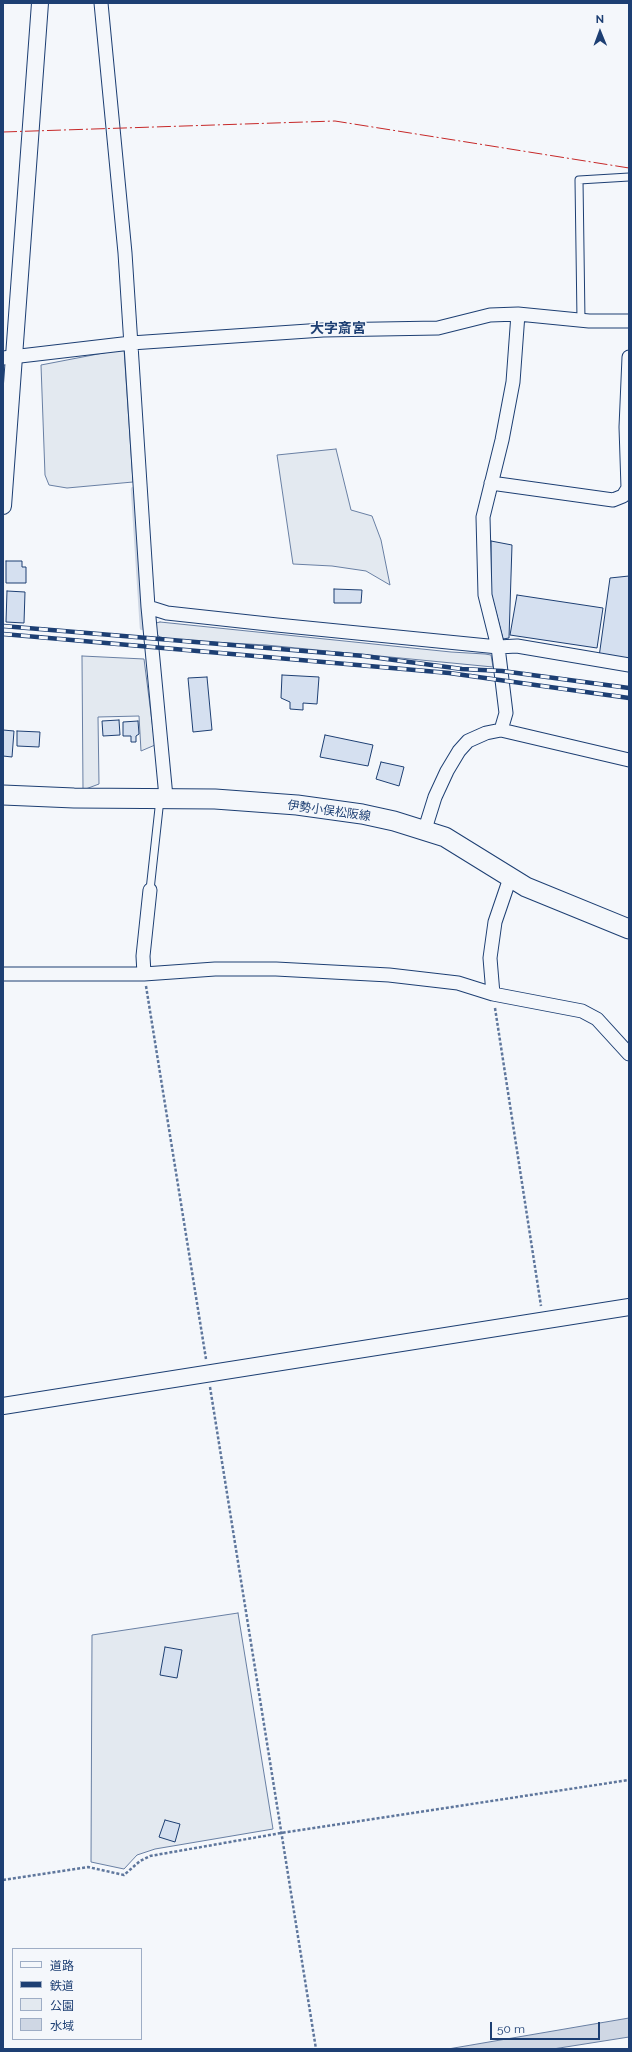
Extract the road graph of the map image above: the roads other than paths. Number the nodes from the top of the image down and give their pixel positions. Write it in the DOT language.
graph roads {
  1 [pos="40,3"];
  2 [pos="102,3"];
  3 [pos="629,177"];
  4 [pos="518,314"];
  5 [pos="581,320"];
  6 [pos="629,321"];
  7 [pos="131,343"];
  8 [pos="9,357"];
  9 [pos="629,357"];
  10 [pos="627,426"];
  11 [pos="4,483"];
  12 [pos="491,483"];
  13 [pos="3,506"];
  14 [pos="148,607"];
  15 [pos="498,647"];
  16 [pos="629,665"];
  17 [pos="501,730"];
  18 [pos="629,760"];
  19 [pos="3,795"];
  20 [pos="163,797"];
  21 [pos="425,829"];
  22 [pos="510,878"];
  23 [pos="150,890"];
  24 [pos="629,929"];
  25 [pos="3,974"];
  26 [pos="144,974"];
  27 [pos="493,994"];
  28 [pos="629,1054"];
  29 [pos="629,1307"];
  30 [pos="3,1406"];
  1 -- 8 [label="street"];
  2 -- 7 [label="street"];
  3 -- 5 [label="lane"];
  4 -- 5 [label="street"];
  4 -- 7 [label="street"];
  4 -- 12 [label="street"];
  5 -- 6 [label="street"];
  7 -- 8 [label="street"];
  7 -- 14 [label="street"];
  8 -- 11 [label="street"];
  9 -- 10 [label="street"];
  10 -- 12 [label="street"];
  11 -- 13 [label="street"];
  12 -- 15 [label="street"];
  14 -- 15 [label="street"];
  14 -- 20 [label="street"];
  15 -- 16 [label="street"];
  15 -- 17 [label="street"];
  17 -- 18 [label="street"];
  17 -- 21 [label="street"];
  19 -- 20 [label="main road, 伊勢小俣松阪線"];
  20 -- 21 [label="main road, 伊勢小俣松阪線"];
  20 -- 23 [label="lane"];
  21 -- 22 [label="main road, 伊勢小俣松阪線"];
  22 -- 24 [label="main road, 伊勢小俣松阪線"];
  22 -- 27 [label="street"];
  23 -- 26 [label="street"];
  25 -- 26 [label="street"];
  26 -- 27 [label="street"];
  27 -- 28 [label="street"];
  29 -- 30 [label="street"];
}
